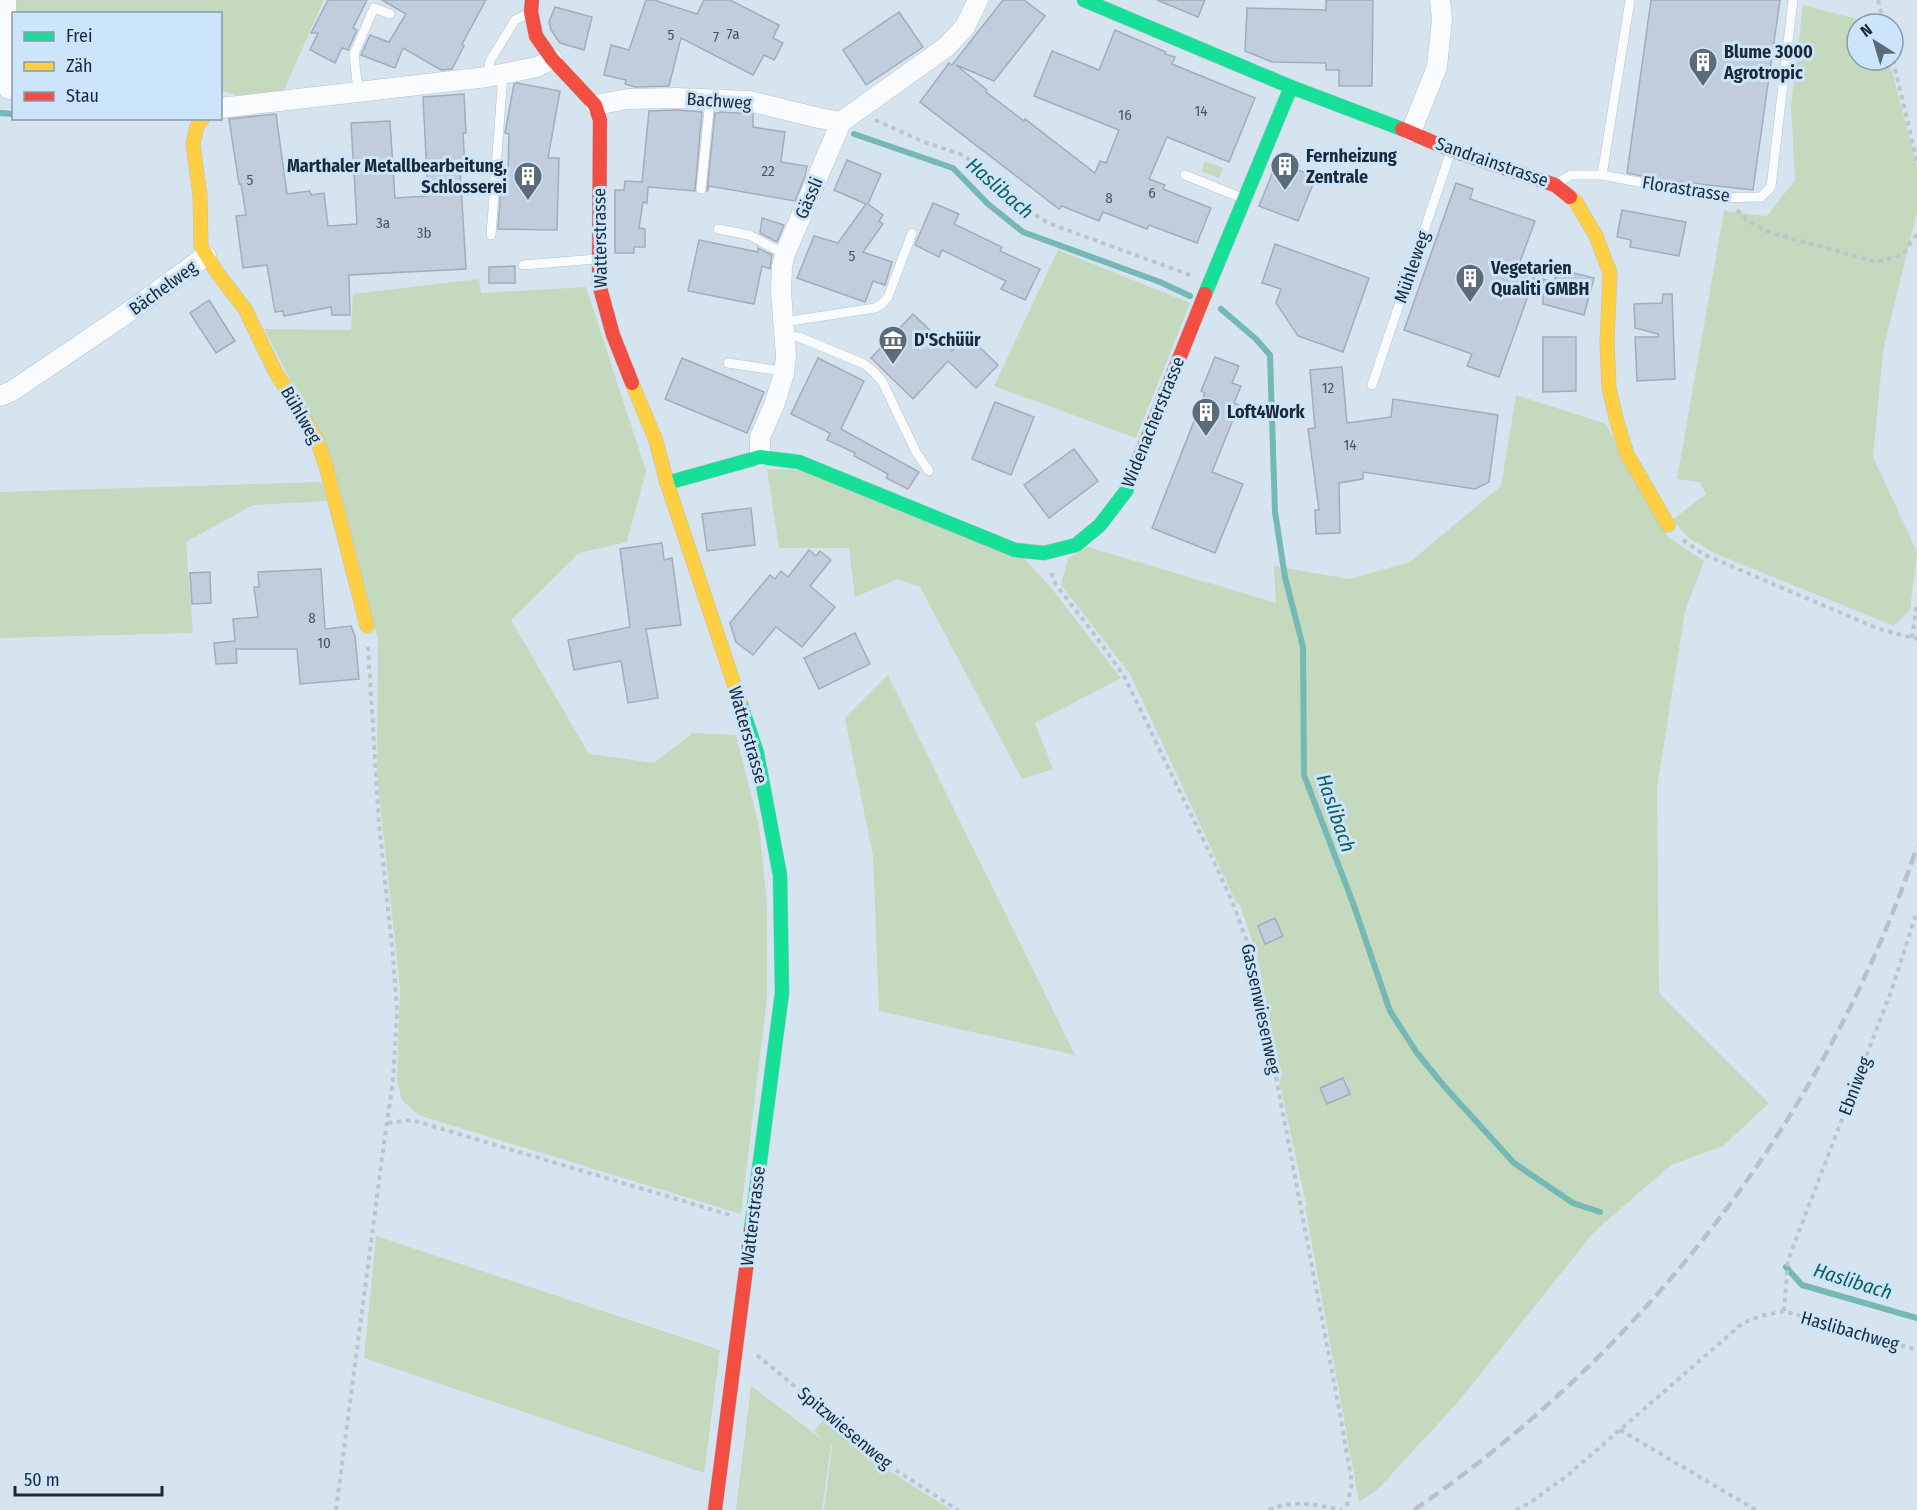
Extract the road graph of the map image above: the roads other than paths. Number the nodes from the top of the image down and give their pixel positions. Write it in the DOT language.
graph roads {
  1 [pos="6,0"];
  2 [pos="978,0"];
  3 [pos="1084,0"];
  4 [pos="1440,0"];
  5 [pos="1630,0"];
  6 [pos="1793,0"];
  7 [pos="532,6"];
  8 [pos="390,14"];
  9 [pos="552,59"];
  10 [pos="495,76"];
  11 [pos="1291,87"];
  12 [pos="9,89"];
  13 [pos="358,92"];
  14 [pos="710,100"];
  15 [pos="595,105"];
  16 [pos="222,108"];
  17 [pos="849,116"];
  18 [pos="202,120"];
  19 [pos="1411,132"];
  20 [pos="1451,150"];
  21 [pos="1185,175"];
  22 [pos="1602,175"];
  23 [pos="1555,185"];
  24 [pos="701,189"];
  25 [pos="1244,199"];
  26 [pos="718,229"];
  27 [pos="912,234"];
  28 [pos="491,235"];
  29 [pos="785,254"];
  30 [pos="206,256"];
  31 [pos="598,258"];
  32 [pos="523,265"];
  33 [pos="784,329"];
  34 [pos="728,363"];
  35 [pos="784,374"];
  36 [pos="1372,385"];
  37 [pos="0,396"];
  38 [pos="760,458"];
  39 [pos="929,471"];
  40 [pos="667,483"];
  41 [pos="1668,525"];
  42 [pos="367,626"];
  43 [pos="715,1510"];
  1 -- 12 [label="street"];
  2 -- 17 [label="street"];
  3 -- 11 [label="street, Sandrainstrasse"];
  4 -- 19 [label="street"];
  5 -- 22 [label="lane"];
  6 -- 22 [label="lane, Florastrasse"];
  7 -- 9 [label="street"];
  7 -- 10 [label="lane"];
  8 -- 13 [label="lane"];
  9 -- 10 [label="street"];
  9 -- 15 [label="street"];
  10 -- 13 [label="street"];
  10 -- 28 [label="lane"];
  11 -- 19 [label="street, Sandrainstrasse"];
  11 -- 25 [label="street, Widenacherstrasse"];
  13 -- 16 [label="street"];
  14 -- 15 [label="street, Bachweg"];
  14 -- 17 [label="street, Bachweg"];
  14 -- 24 [label="lane"];
  15 -- 31 [label="street, Watterstrasse"];
  17 -- 29 [label="street, Gässli"];
  18 -- 30 [label="street, Bächelweg"];
  19 -- 20 [label="street, Sandrainstrasse"];
  20 -- 23 [label="street, Sandrainstrasse"];
  20 -- 36 [label="lane, Mühleweg"];
  21 -- 25 [label="lane"];
  22 -- 23 [label="lane, Florastrasse"];
  23 -- 41 [label="street, Sandrainstrasse"];
  25 -- 38 [label="street, Widenacherstrasse"];
  26 -- 29 [label="lane"];
  27 -- 33 [label="lane"];
  29 -- 33 [label="street, Gässli"];
  30 -- 37 [label="street, Bächelweg"];
  30 -- 42 [label="street, Bühlweg"];
  31 -- 32 [label="lane"];
  31 -- 40 [label="street, Watterstrasse"];
  33 -- 35 [label="street, Gässli"];
  33 -- 39 [label="lane"];
  34 -- 35 [label="lane"];
  35 -- 38 [label="street, Gässli"];
  38 -- 40 [label="street, Widenacherstrasse"];
  40 -- 43 [label="street, Watterstrasse"];
}
